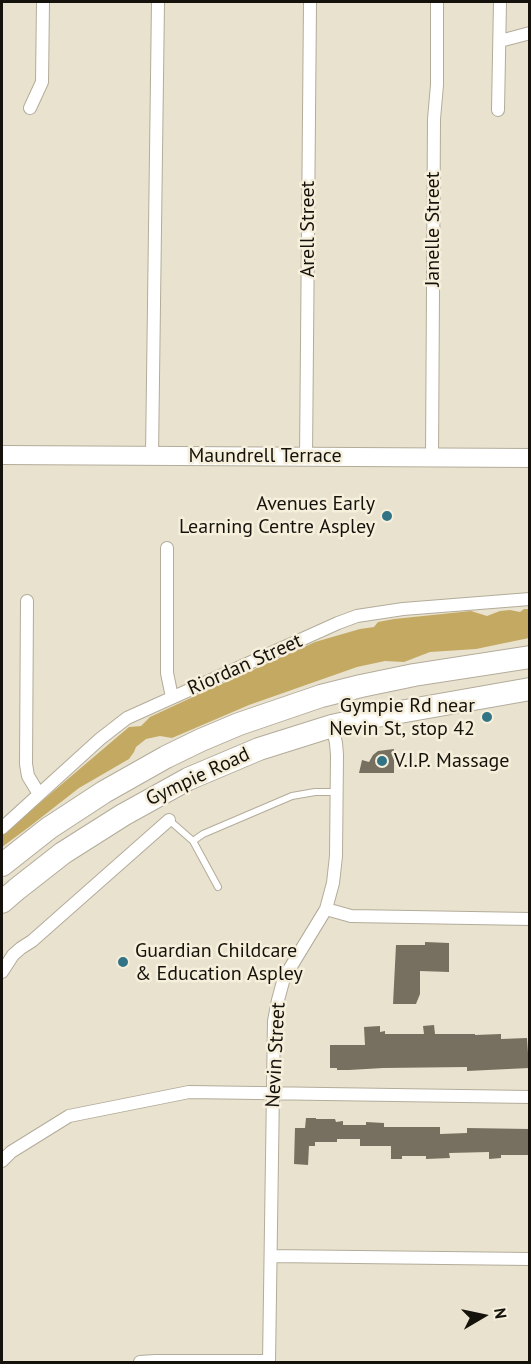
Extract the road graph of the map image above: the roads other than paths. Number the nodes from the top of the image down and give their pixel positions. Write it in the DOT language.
graph roads {
  1 [pos="43,2"];
  2 [pos="158,2"];
  3 [pos="310,2"];
  4 [pos="437,2"];
  5 [pos="500,2"];
  6 [pos="530,33"];
  7 [pos="500,41"];
  8 [pos="30,108"];
  9 [pos="498,110"];
  10 [pos="2,455"];
  11 [pos="152,455"];
  12 [pos="306,457"];
  13 [pos="432,457"];
  14 [pos="530,458"];
  15 [pos="167,548"];
  16 [pos="530,599"];
  17 [pos="27,601"];
  18 [pos="530,657"];
  19 [pos="414,675"];
  20 [pos="530,689"];
  21 [pos="172,697"];
  22 [pos="420,708"];
  23 [pos="332,726"];
  24 [pos="337,792"];
  25 [pos="39,794"];
  26 [pos="169,820"];
  27 [pos="2,828"];
  28 [pos="193,841"];
  29 [pos="2,865"];
  30 [pos="218,887"];
  31 [pos="2,902"];
  32 [pos="326,909"];
  33 [pos="530,919"];
  34 [pos="2,972"];
  35 [pos="273,1094"];
  36 [pos="530,1096"];
  37 [pos="2,1161"];
  38 [pos="271,1256"];
  39 [pos="530,1259"];
  40 [pos="140,1362"];
  41 [pos="269,1362"];
  1 -- 8 [label="street"];
  2 -- 11 [label="street"];
  3 -- 12 [label="street, Arell Street"];
  4 -- 13 [label="street, Janelle Street"];
  5 -- 7 [label="street"];
  6 -- 7 [label="street"];
  7 -- 9 [label="street"];
  10 -- 11 [label="main road, Maundrell Terrace"];
  11 -- 12 [label="main road, Maundrell Terrace"];
  12 -- 13 [label="main road, Maundrell Terrace"];
  13 -- 14 [label="main road, Maundrell Terrace"];
  15 -- 21 [label="street"];
  16 -- 21 [label="street, Riordan Street"];
  17 -- 25 [label="street"];
  18 -- 19 [label="highway, Gympie Road"];
  19 -- 22 [label="highway"];
  19 -- 29 [label="highway, Gympie Road"];
  20 -- 22 [label="highway, Gympie Road"];
  21 -- 25 [label="street, Riordan Street"];
  22 -- 23 [label="highway, Gympie Road"];
  23 -- 24 [label="street, Nevin Street"];
  23 -- 31 [label="highway, Gympie Road"];
  24 -- 28 [label="lane"];
  24 -- 32 [label="street, Nevin Street"];
  25 -- 27 [label="street, Riordan Street"];
  26 -- 28 [label="lane"];
  26 -- 34 [label="street, Gympie Road"];
  28 -- 30 [label="lane"];
  32 -- 33 [label="street"];
  32 -- 35 [label="street, Nevin Street"];
  35 -- 36 [label="street"];
  35 -- 37 [label="street"];
  35 -- 38 [label="street, Nevin Street"];
  38 -- 39 [label="street"];
  38 -- 41 [label="street, Nevin Street"];
  40 -- 41 [label="street"];
}
